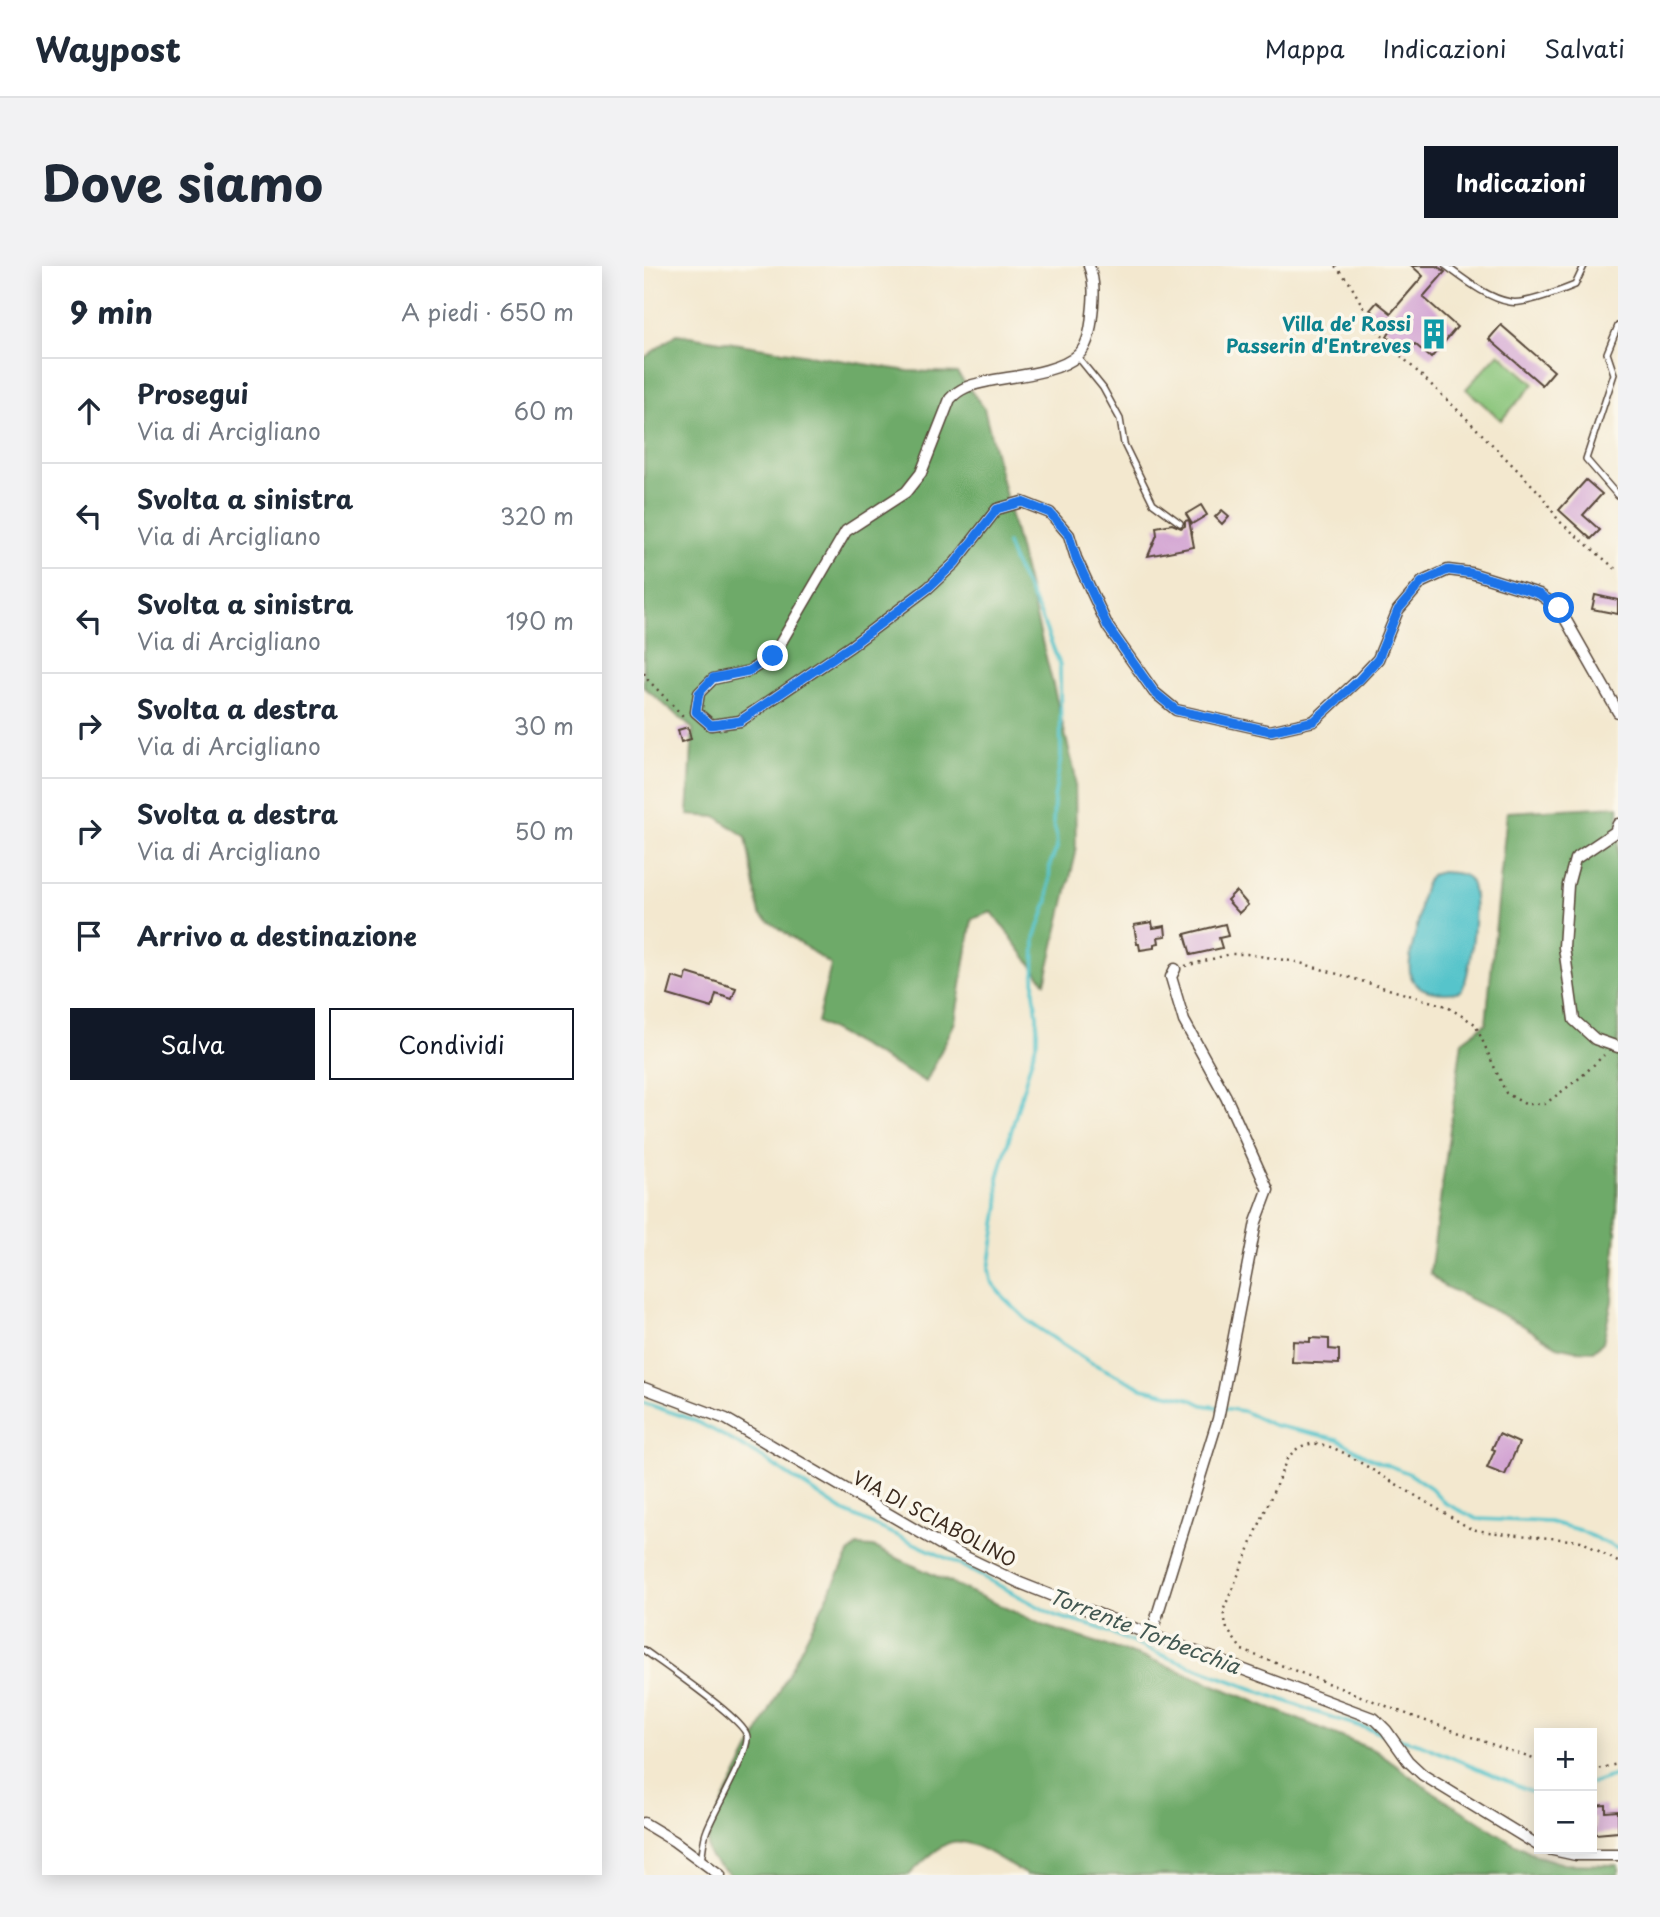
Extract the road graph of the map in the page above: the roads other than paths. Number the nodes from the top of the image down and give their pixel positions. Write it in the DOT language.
graph roads {
  1 [pos="1089,266"];
  2 [pos="1446,266"];
  3 [pos="1584,266"];
  4 [pos="1618,326"];
  5 [pos="1077,356"];
  6 [pos="1618,496"];
  7 [pos="1180,523"];
  8 [pos="1618,712"];
  9 [pos="1618,824"];
  10 [pos="1175,969"];
  11 [pos="1616,1046"];
  12 [pos="644,1388"];
  13 [pos="1151,1636"];
  14 [pos="644,1650"];
  15 [pos="644,1823"];
  16 [pos="1534,1843"];
  17 [pos="1576,1854"];
  18 [pos="1618,1855"];
  19 [pos="701,1861"];
  20 [pos="720,1875"];
  1 -- 5 [label="street"];
  2 -- 3 [label="lane"];
  4 -- 6 [label="lane"];
  5 -- 7 [label="lane"];
  5 -- 8 [label="street"];
  9 -- 11 [label="street"];
  10 -- 13 [label="street"];
  12 -- 13 [label="street, VIA DI SCIABOLINO"];
  13 -- 16 [label="street, VIA DI SCIABOLINO"];
  14 -- 19 [label="lane"];
  15 -- 19 [label="street"];
  17 -- 18 [label="street"];
  19 -- 20 [label="street"];
}
